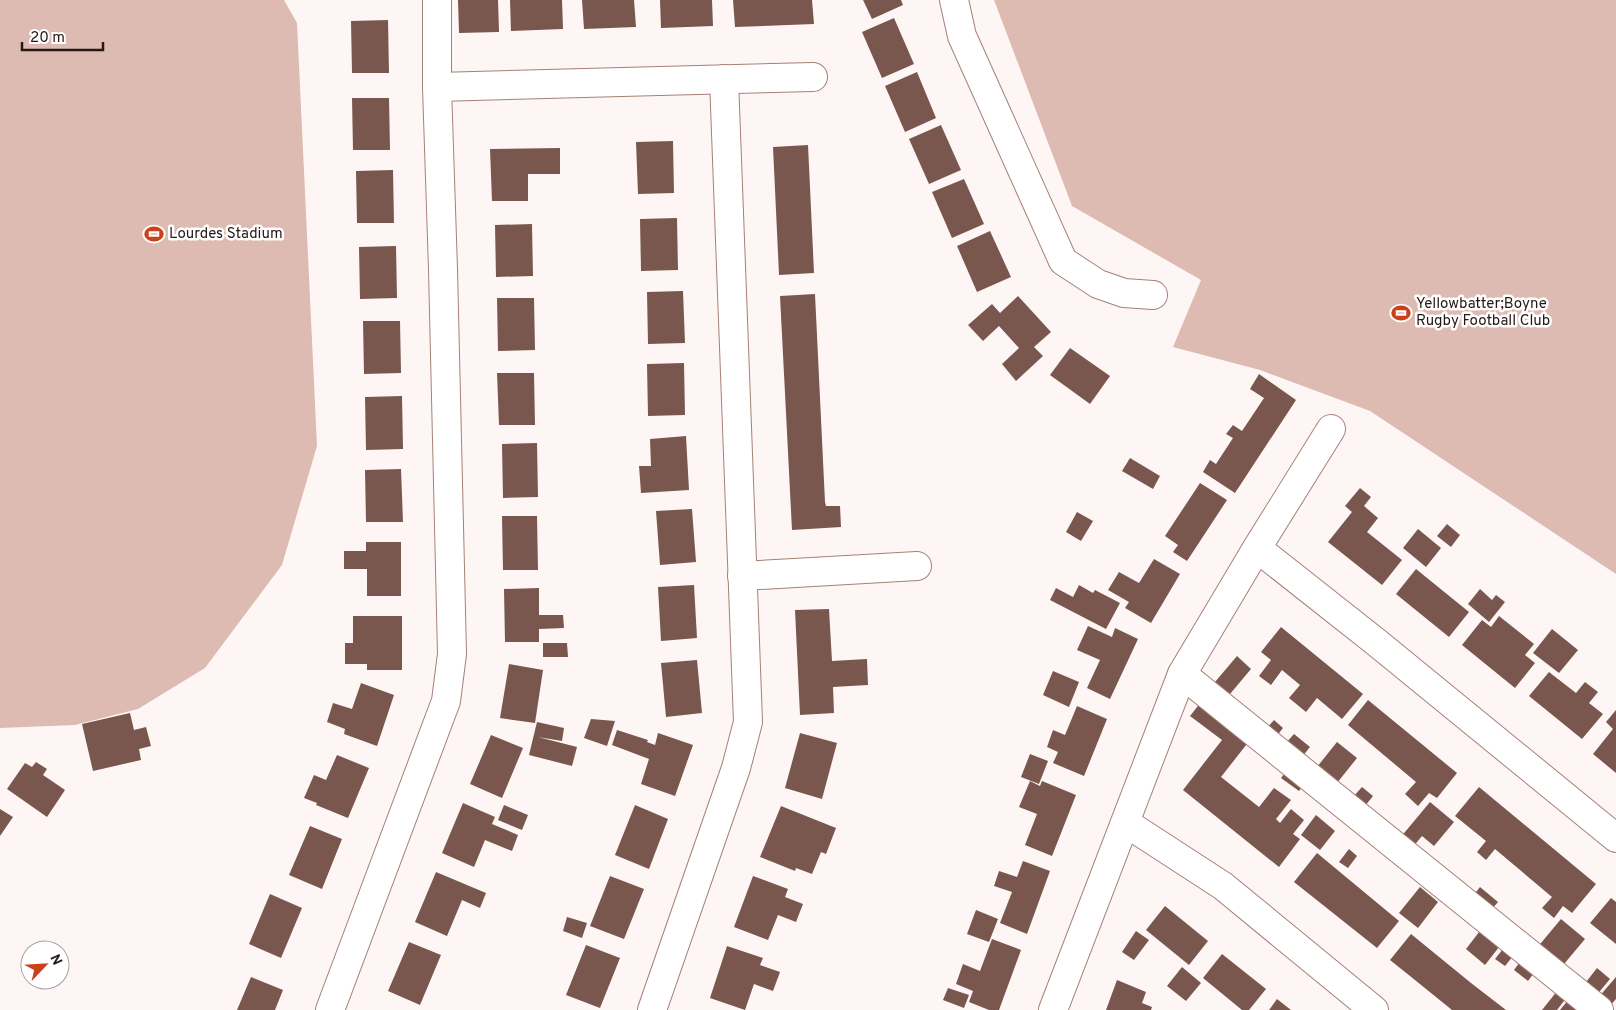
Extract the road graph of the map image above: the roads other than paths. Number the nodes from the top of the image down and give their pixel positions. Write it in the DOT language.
graph roads {
  1 [pos="437,0"];
  2 [pos="954,0"];
  3 [pos="813,76"];
  4 [pos="724,79"];
  5 [pos="437,87"];
  6 [pos="1153,294"];
  7 [pos="1331,429"];
  8 [pos="1257,548"];
  9 [pos="917,566"];
  10 [pos="742,576"];
  11 [pos="1182,674"];
  12 [pos="1126,823"];
  13 [pos="1616,838"];
  14 [pos="330,1010"];
  15 [pos="652,1010"];
  16 [pos="1053,1010"];
  17 [pos="1374,1010"];
  18 [pos="1599,1010"];
  1 -- 5 [label="street"];
  2 -- 6 [label="street"];
  3 -- 4 [label="street"];
  4 -- 5 [label="street"];
  4 -- 10 [label="street"];
  5 -- 14 [label="street"];
  7 -- 8 [label="street"];
  8 -- 11 [label="street"];
  8 -- 13 [label="street"];
  9 -- 10 [label="street"];
  10 -- 15 [label="street"];
  11 -- 12 [label="street"];
  11 -- 18 [label="street"];
  12 -- 16 [label="street"];
  12 -- 17 [label="street"];
}
